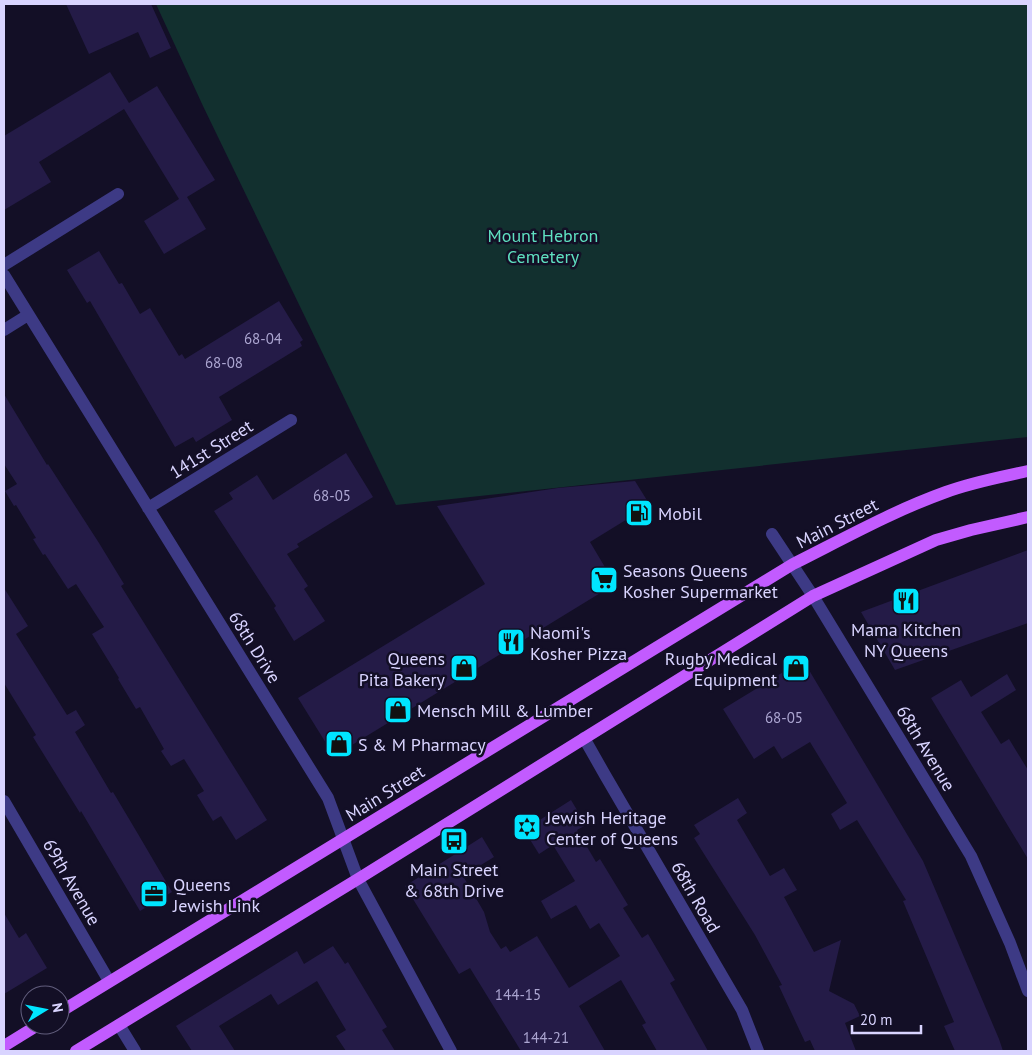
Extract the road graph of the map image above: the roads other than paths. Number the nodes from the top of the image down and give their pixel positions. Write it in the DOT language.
graph roads {
  1 [pos="118,194"];
  2 [pos="4,265"];
  3 [pos="4,275"];
  4 [pos="28,315"];
  5 [pos="4,330"];
  6 [pos="291,420"];
  7 [pos="1028,471"];
  8 [pos="148,508"];
  9 [pos="1028,517"];
  10 [pos="772,534"];
  11 [pos="793,564"];
  12 [pos="813,596"];
  13 [pos="584,738"];
  14 [pos="4,801"];
  15 [pos="343,840"];
  16 [pos="358,879"];
  17 [pos="109,981"];
  18 [pos="1028,991"];
  19 [pos="70,1006"];
  20 [pos="119,1025"];
  21 [pos="22,1035"];
  22 [pos="4,1046"];
  23 [pos="76,1051"];
  24 [pos="135,1051"];
  25 [pos="451,1051"];
  26 [pos="758,1051"];
  1 -- 2 [label="street"];
  3 -- 4 [label="street, 68th Drive"];
  4 -- 5 [label="street"];
  4 -- 8 [label="street, 68th Drive"];
  6 -- 8 [label="street, 141st Street"];
  7 -- 11 [label="main road, Main Street"];
  8 -- 15 [label="street, 68th Drive"];
  9 -- 12 [label="main road"];
  10 -- 11 [label="street, 68th Avenue"];
  11 -- 12 [label="street, 68th Avenue"];
  11 -- 15 [label="main road, Main Street"];
  12 -- 13 [label="main road"];
  12 -- 18 [label="street, 68th Avenue"];
  13 -- 16 [label="main road"];
  13 -- 26 [label="street, 68th Road"];
  14 -- 17 [label="street, 69th Avenue"];
  15 -- 16 [label="street, 68th Drive"];
  15 -- 17 [label="main road, Main Street"];
  16 -- 20 [label="main road"];
  16 -- 25 [label="street, 68th Drive"];
  17 -- 19 [label="main road, Main Street"];
  20 -- 23 [label="main road"];
  20 -- 24 [label="street"];
  21 -- 22 [label="main road"];
}
